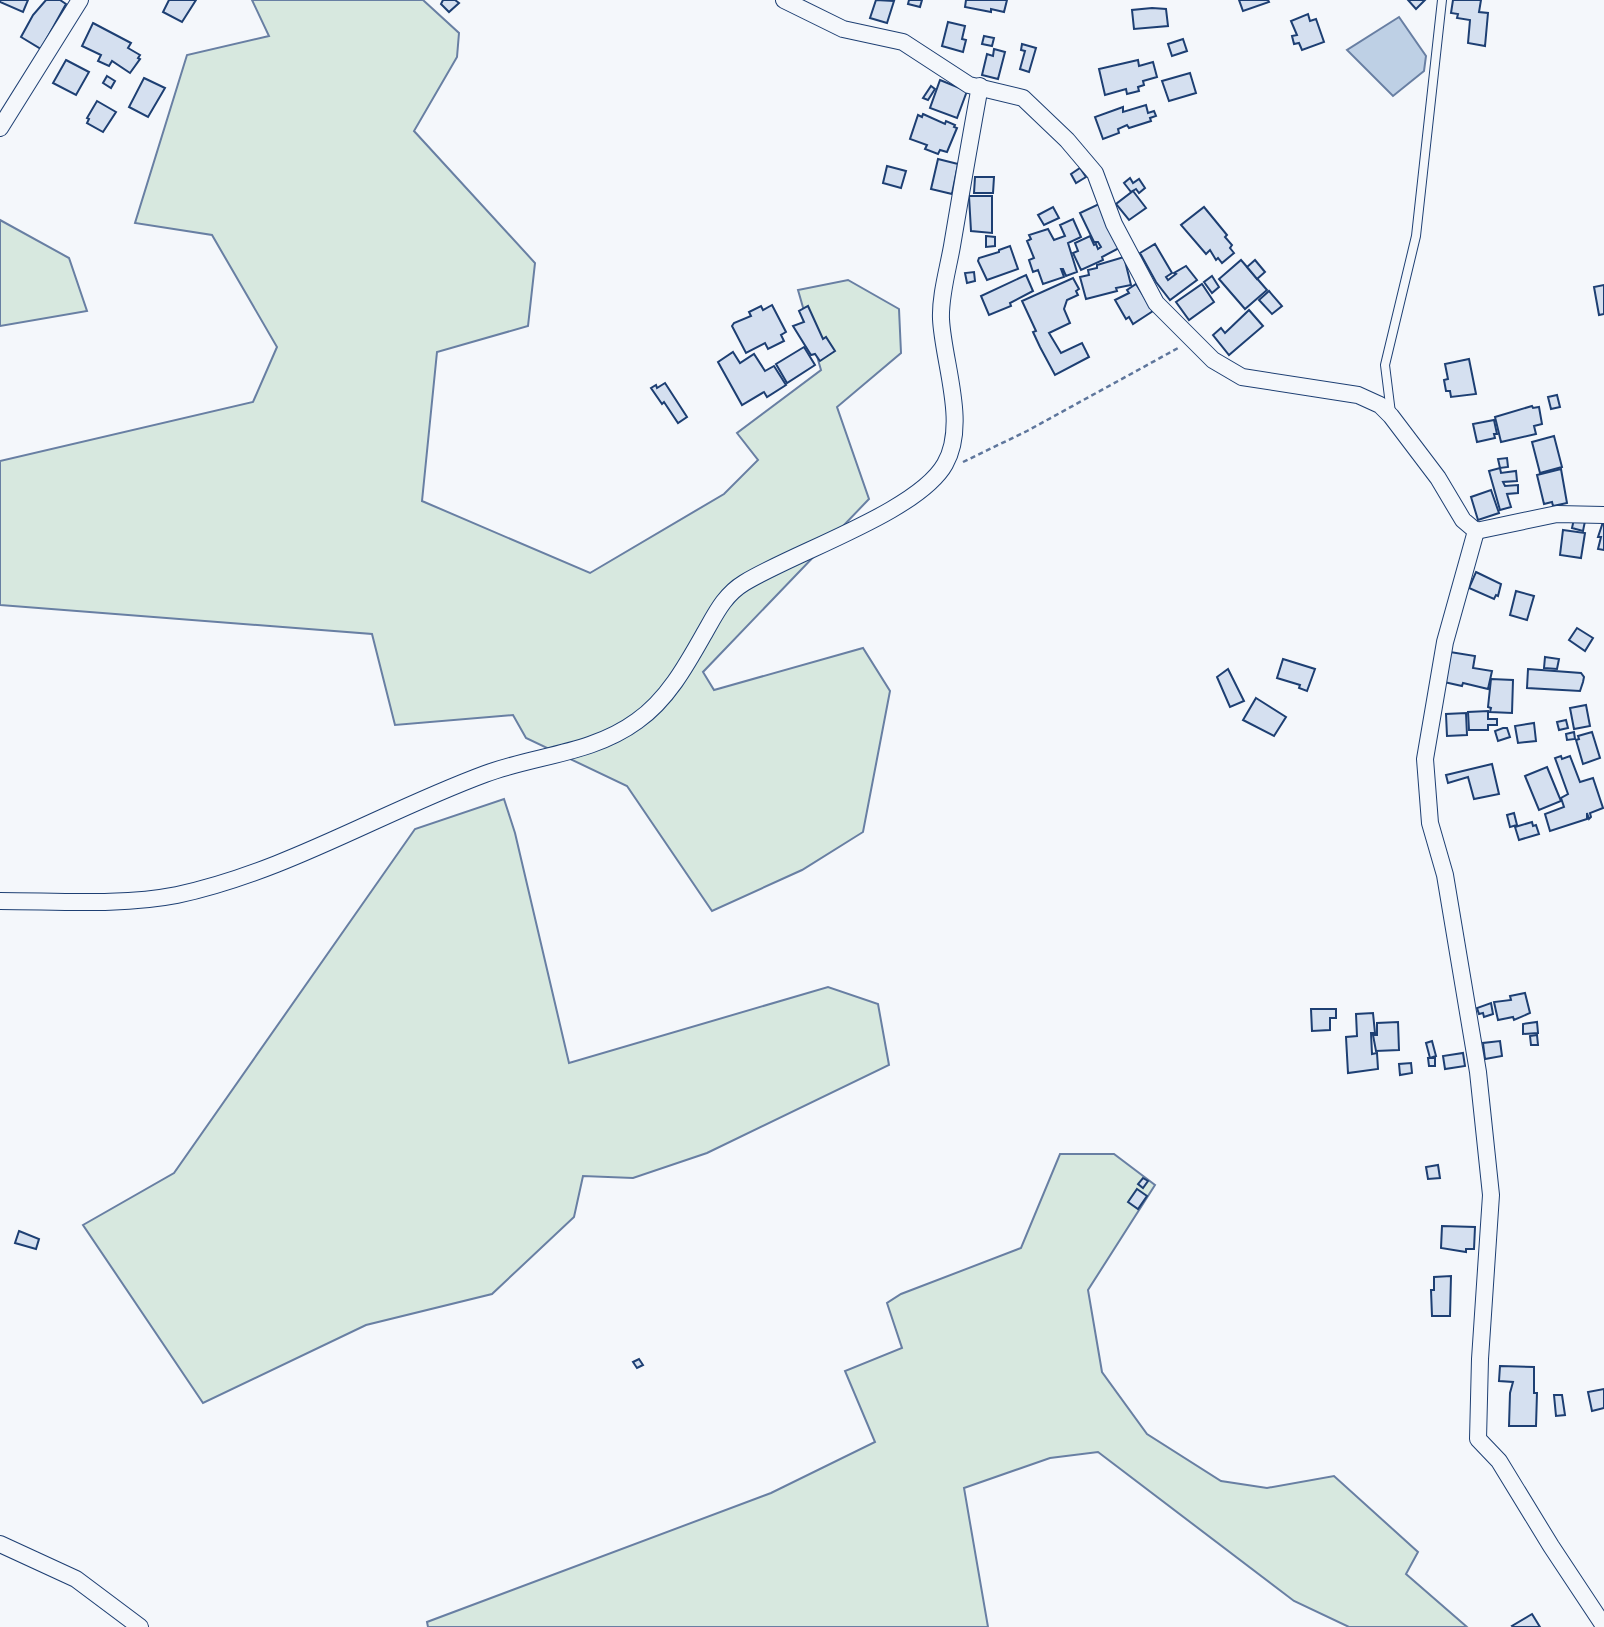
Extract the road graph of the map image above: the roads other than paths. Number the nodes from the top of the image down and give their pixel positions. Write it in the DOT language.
graph roads {
  1 [pos="79,0"];
  2 [pos="784,0"];
  3 [pos="1442,0"];
  4 [pos="980,86"];
  5 [pos="0,128"];
  6 [pos="1391,416"];
  7 [pos="1604,516"];
  8 [pos="1476,531"];
  9 [pos="0,901"];
  10 [pos="0,1544"];
  11 [pos="1604,1626"];
  12 [pos="140,1627"];
  1 -- 5 [label="street"];
  2 -- 4 [label="street"];
  3 -- 6 [label="lane"];
  4 -- 6 [label="street"];
  4 -- 9 [label="street"];
  6 -- 8 [label="street"];
  7 -- 8 [label="street"];
  8 -- 11 [label="street"];
  10 -- 12 [label="street"];
}
